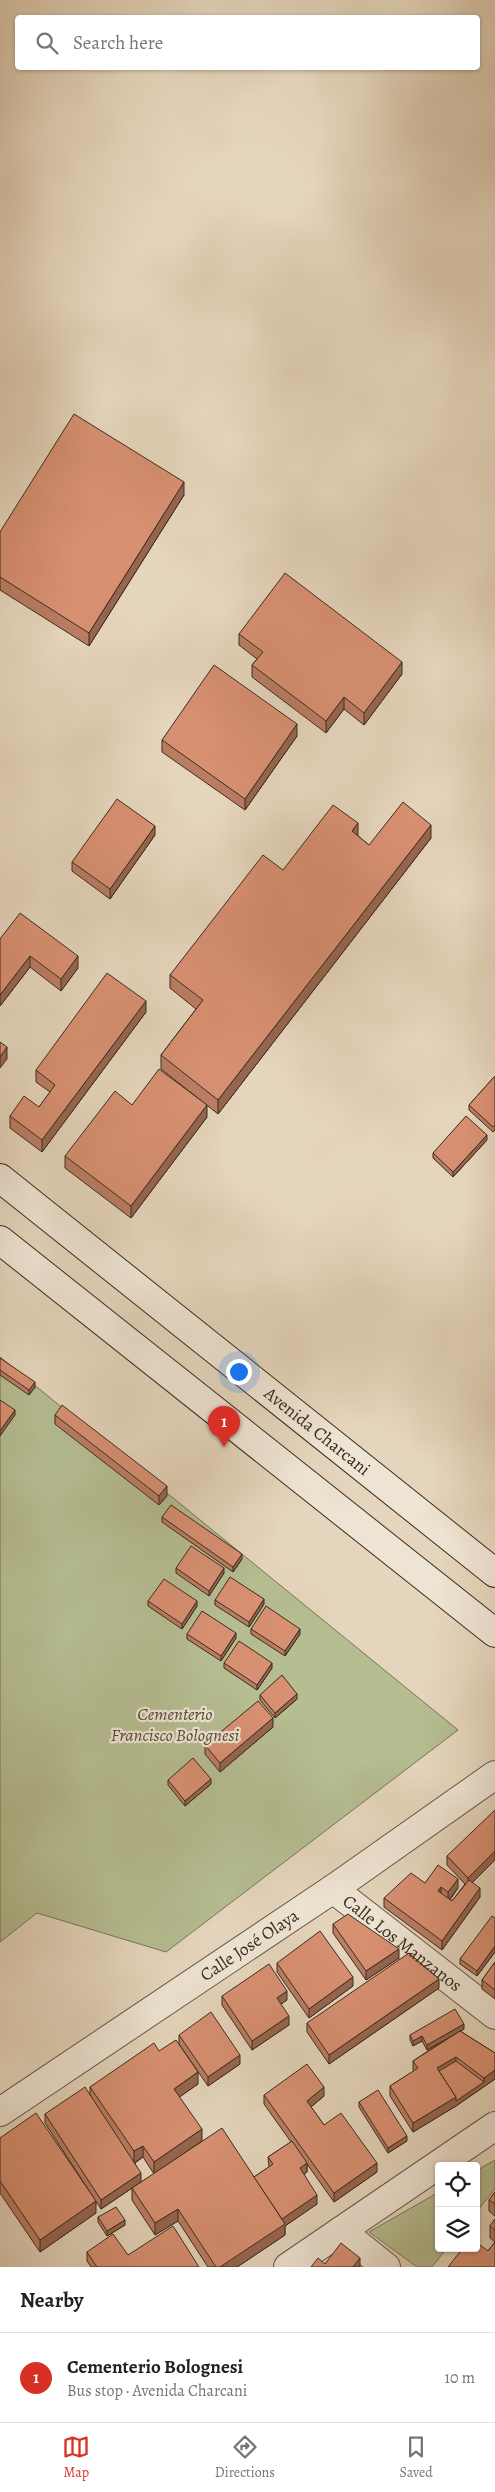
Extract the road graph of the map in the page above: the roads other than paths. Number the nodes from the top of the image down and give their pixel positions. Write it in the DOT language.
graph roads {
  1 [pos="0,1178"];
  2 [pos="0,1240"];
  3 [pos="495,1573"];
  4 [pos="495,1633"];
  5 [pos="495,1775"];
  6 [pos="333,1889"];
  7 [pos="495,2015"];
  8 [pos="0,2112"];
  9 [pos="495,2126"];
  10 [pos="341,2231"];
  11 [pos="288,2267"];
  12 [pos="386,2267"];
  1 -- 3 [label="main road, Avenida Charcani"];
  2 -- 4 [label="main road"];
  5 -- 6 [label="main road, Calle José Olaya"];
  6 -- 7 [label="main road, Calle Los Manzanos"];
  6 -- 8 [label="main road, Calle José Olaya"];
  9 -- 10 [label="main road"];
  10 -- 11 [label="main road"];
  10 -- 12 [label="main road"];
}
